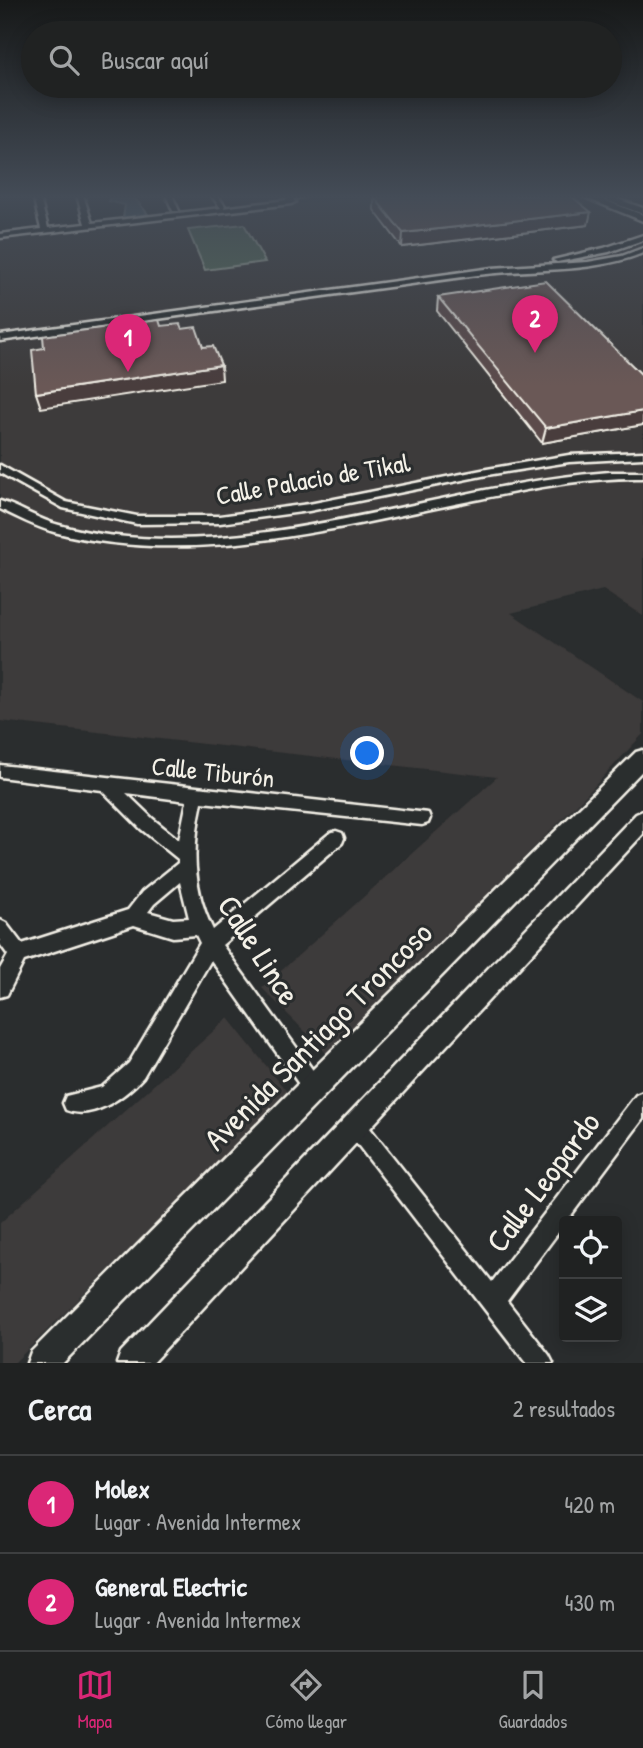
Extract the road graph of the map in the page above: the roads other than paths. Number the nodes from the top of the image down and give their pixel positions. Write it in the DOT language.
graph roads {
  1 [pos="562,259"];
  2 [pos="617,259"];
  3 [pos="525,266"];
  4 [pos="0,338"];
  5 [pos="643,455"];
  6 [pos="0,468"];
  7 [pos="643,475"];
  8 [pos="0,505"];
  9 [pos="256,514"];
  10 [pos="260,535"];
  11 [pos="643,758"];
  12 [pos="0,771"];
  13 [pos="106,784"];
  14 [pos="196,795"];
  15 [pos="422,818"];
  16 [pos="639,830"];
  17 [pos="336,838"];
  18 [pos="185,861"];
  19 [pos="134,917"];
  20 [pos="201,926"];
  21 [pos="0,929"];
  22 [pos="210,944"];
  23 [pos="18,954"];
  24 [pos="0,988"];
  25 [pos="313,1087"];
  26 [pos="643,1102"];
  27 [pos="73,1103"];
  28 [pos="355,1125"];
  29 [pos="494,1299"];
  30 [pos="42,1363"];
  31 [pos="132,1363"];
  32 [pos="541,1363"];
  1 -- 3 [label="street"];
  2 -- 3 [label="street"];
  3 -- 4 [label="street"];
  5 -- 9 [label="street, Calle Palacio de Tikal"];
  6 -- 9 [label="street, Calle Palacio de Tikal"];
  7 -- 10 [label="street, Calle Palacio de Tikal"];
  8 -- 10 [label="street, Calle Palacio de Tikal"];
  9 -- 10 [label="street"];
  11 -- 25 [label="main road, Avenida Santiago Troncoso"];
  12 -- 13 [label="street, Calle Tiburón"];
  13 -- 14 [label="street, Calle Tiburón"];
  13 -- 18 [label="street"];
  14 -- 15 [label="street, Calle Tiburón"];
  14 -- 18 [label="street, Calle Lince"];
  16 -- 28 [label="main road"];
  17 -- 22 [label="street"];
  18 -- 19 [label="street"];
  18 -- 20 [label="street, Calle Lince"];
  19 -- 20 [label="street"];
  19 -- 23 [label="street"];
  20 -- 22 [label="street, Calle Lince"];
  21 -- 23 [label="street"];
  22 -- 25 [label="street, Calle Lince"];
  22 -- 27 [label="street"];
  23 -- 24 [label="street"];
  25 -- 30 [label="main road, Avenida Santiago Troncoso"];
  26 -- 29 [label="street, Calle Leopardo"];
  28 -- 29 [label="street"];
  28 -- 31 [label="main road"];
  29 -- 32 [label="street"];
}
